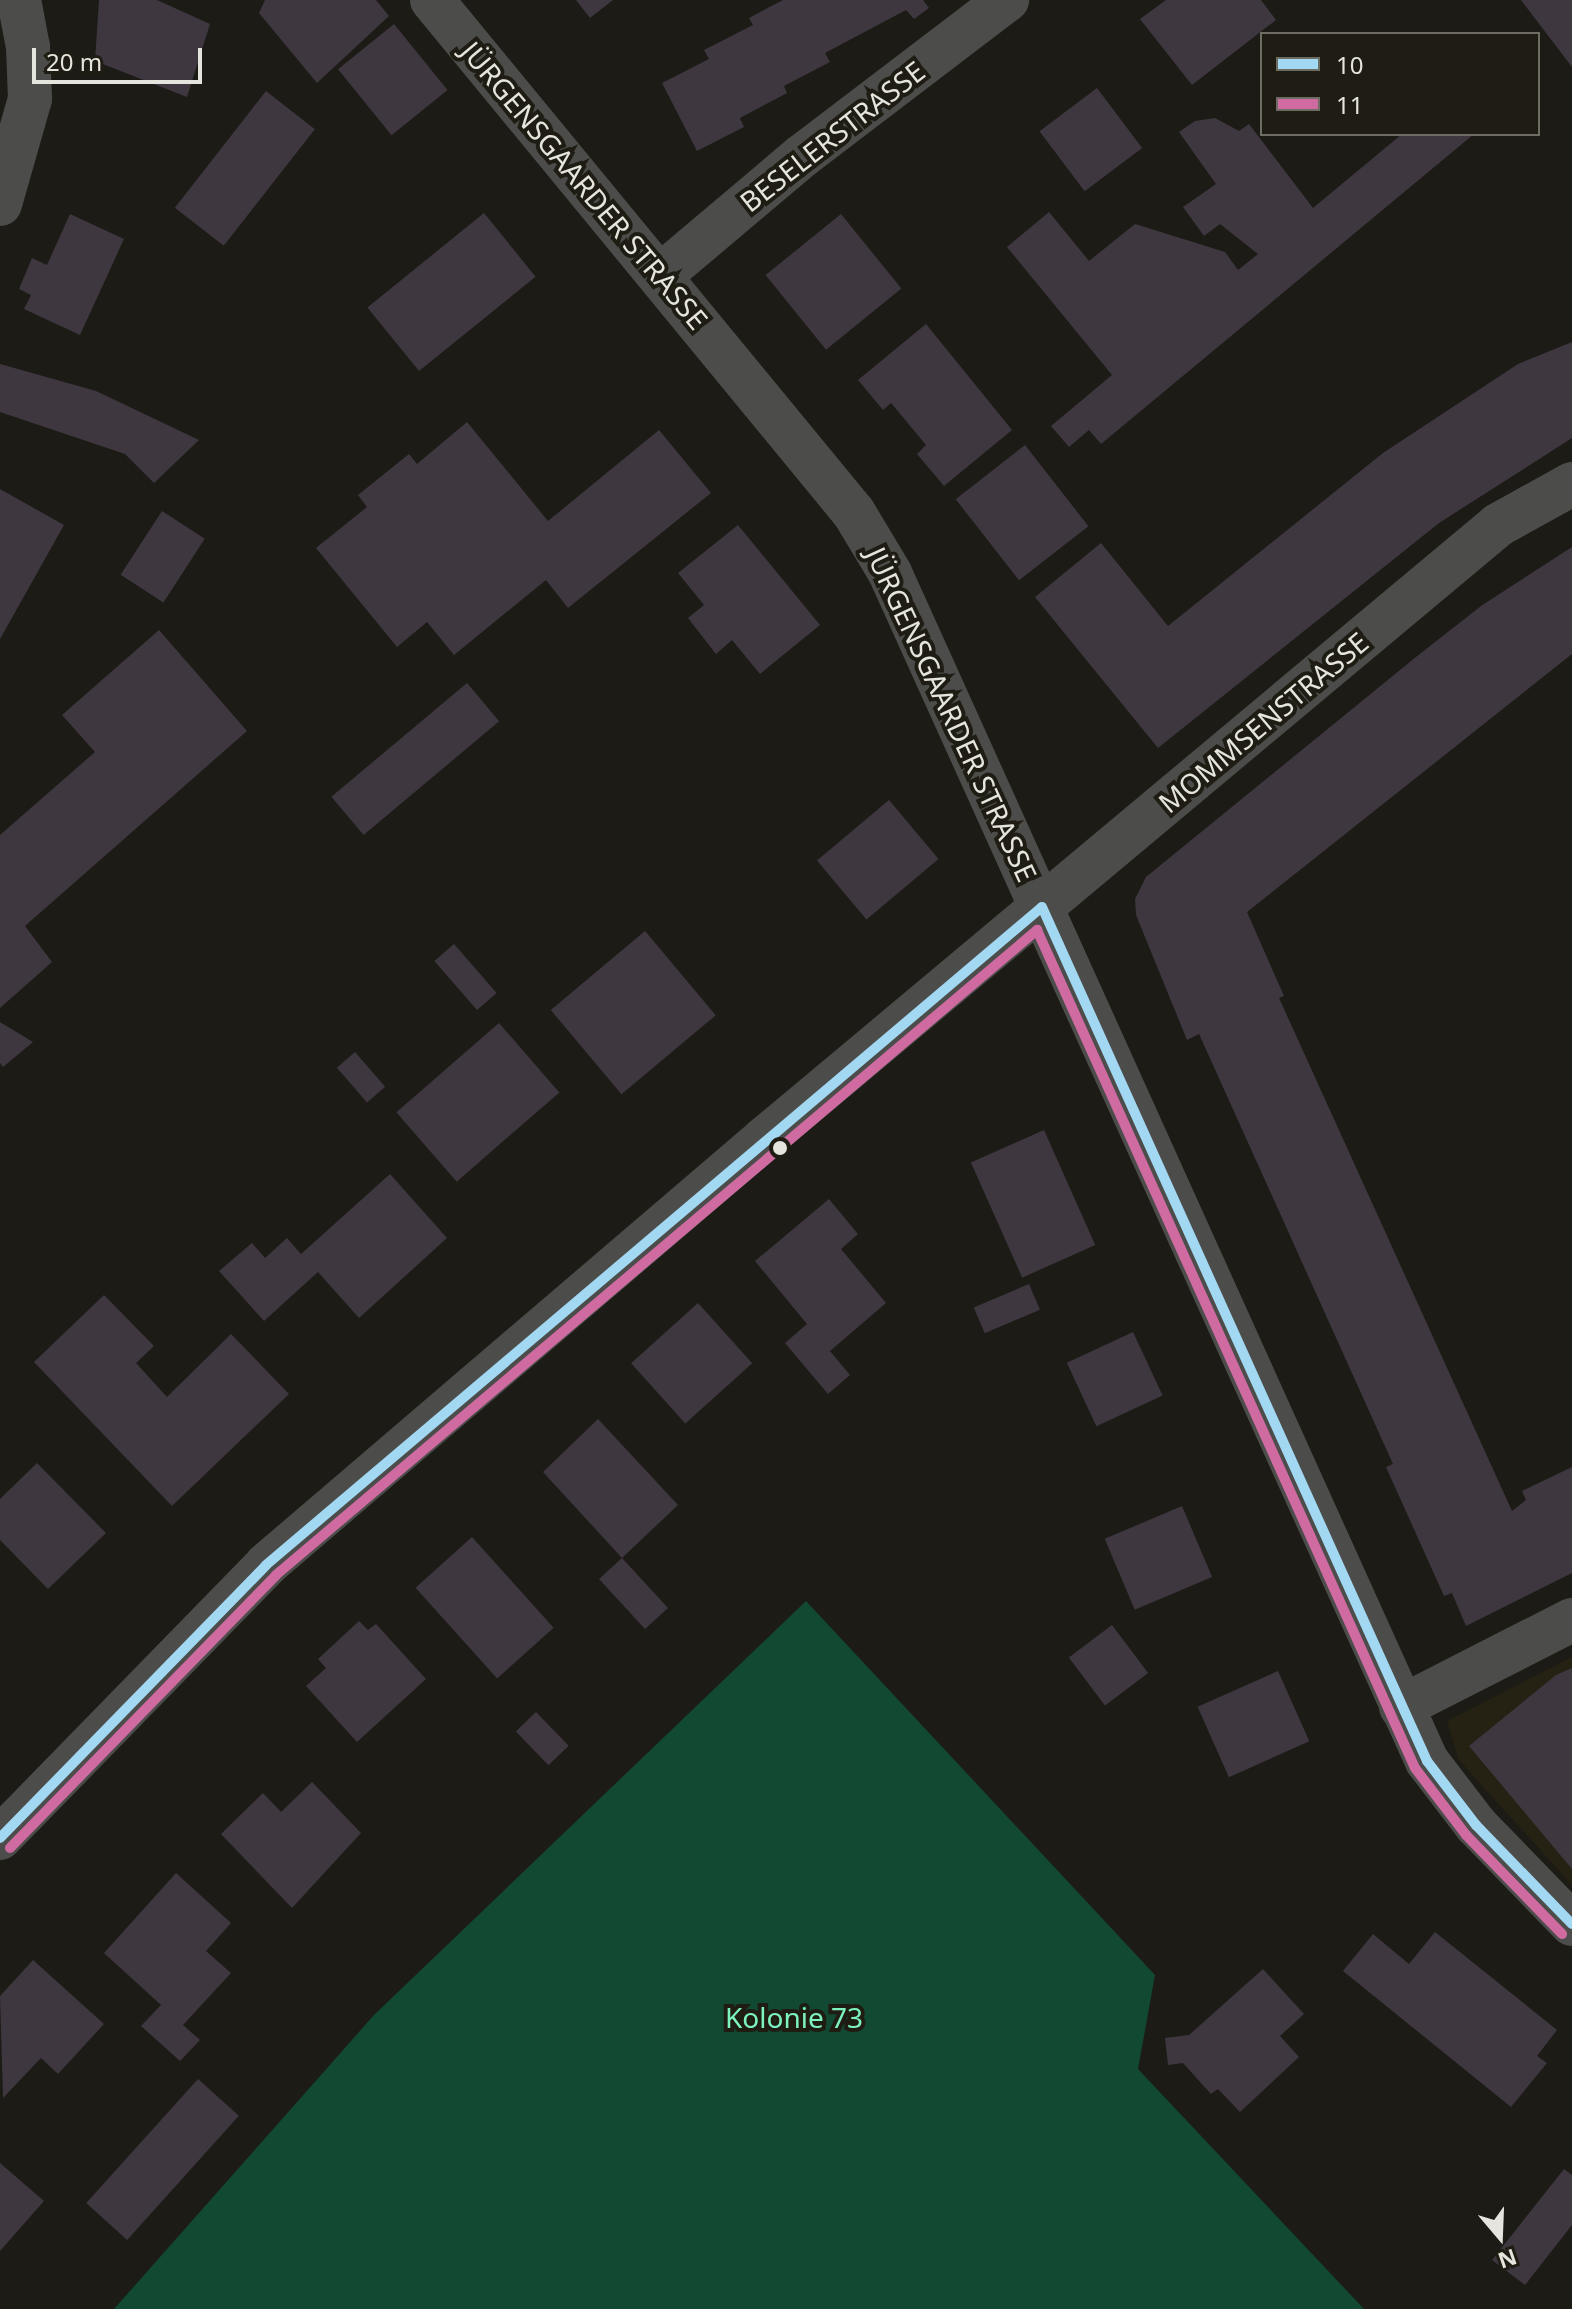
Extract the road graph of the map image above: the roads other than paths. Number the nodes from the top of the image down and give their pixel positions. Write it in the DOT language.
graph roads {
  1 [pos="19,0"];
  2 [pos="432,0"];
  3 [pos="1007,0"];
  4 [pos="0,204"];
  5 [pos="661,275"];
  6 [pos="1572,484"];
  7 [pos="1042,907"];
  8 [pos="1572,1620"];
  9 [pos="1401,1707"];
  10 [pos="0,1838"];
  11 [pos="1572,1924"];
  1 -- 4 [label="street"];
  2 -- 5 [label="street, JÜRGENSGAARDER STRASSE"];
  3 -- 5 [label="street, BESELERSTRASSE"];
  5 -- 7 [label="street, JÜRGENSGAARDER STRASSE"];
  6 -- 7 [label="street, MOMMSENSTRASSE"];
  7 -- 9 [label="street, JÜRGENSGAARDER STRASSE"];
  7 -- 10 [label="street, MOMMSENSTRASSE"];
  8 -- 9 [label="street"];
  9 -- 11 [label="street, JÜRGENSGAARDER STRASSE"];
}
